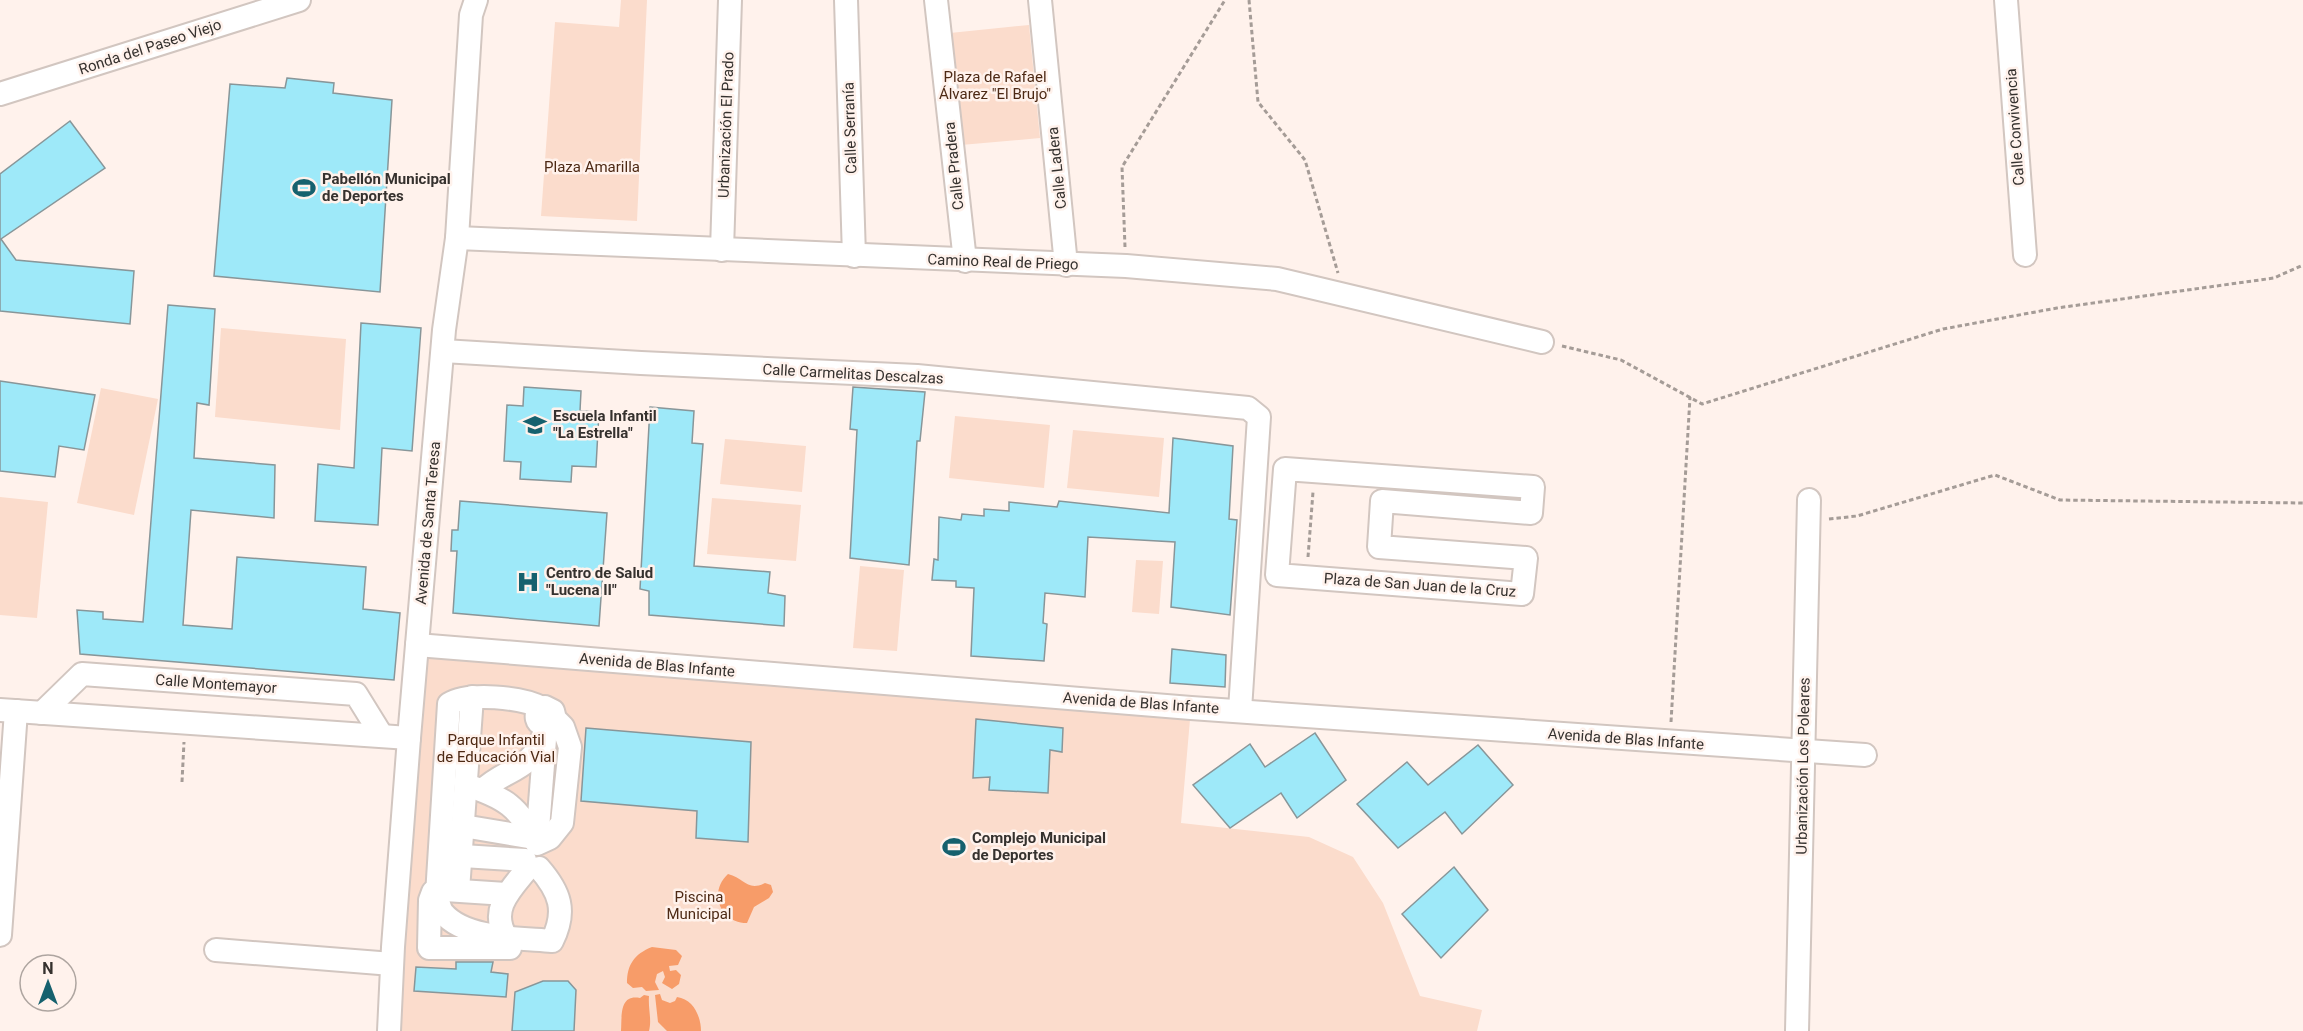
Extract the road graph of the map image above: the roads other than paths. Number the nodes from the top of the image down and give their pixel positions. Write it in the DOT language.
graph roads {
  1 [pos="299,0"];
  2 [pos="730,0"];
  3 [pos="846,0"];
  4 [pos="936,0"];
  5 [pos="1040,0"];
  6 [pos="2006,0"];
  7 [pos="471,5"];
  8 [pos="0,94"];
  9 [pos="457,238"];
  10 [pos="722,250"];
  11 [pos="2025,255"];
  12 [pos="854,256"];
  13 [pos="965,261"];
  14 [pos="1066,265"];
  15 [pos="1542,342"];
  16 [pos="443,351"];
  17 [pos="1285,469"];
  18 [pos="1809,511"];
  19 [pos="417,645"];
  20 [pos="472,697"];
  21 [pos="1240,710"];
  22 [pos="8,711"];
  23 [pos="42,713"];
  24 [pos="547,718"];
  25 [pos="382,736"];
  26 [pos="409,738"];
  27 [pos="1803,752"];
  28 [pos="1865,755"];
  29 [pos="474,788"];
  30 [pos="4,824"];
  31 [pos="463,826"];
  32 [pos="450,855"];
  33 [pos="533,855"];
  34 [pos="444,886"];
  35 [pos="506,894"];
  36 [pos="0,935"];
  37 [pos="506,937"];
  38 [pos="552,941"];
  39 [pos="429,948"];
  40 [pos="216,950"];
  41 [pos="392,956"];
  42 [pos="389,1031"];
  43 [pos="1797,1031"];
  1 -- 8 [label="street, Ronda del Paseo Viejo"];
  2 -- 10 [label="street, Urbanización El Prado"];
  3 -- 12 [label="street, Calle Serranía"];
  4 -- 13 [label="street, Calle Pradera"];
  5 -- 14 [label="street, Calle Ladera"];
  6 -- 11 [label="street, Calle Convivencia"];
  7 -- 9 [label="street, Avenida de Santa Teresa"];
  9 -- 10 [label="street, Camino Real de Priego"];
  9 -- 16 [label="street, Avenida de Santa Teresa"];
  10 -- 12 [label="street, Camino Real de Priego"];
  12 -- 13 [label="street, Camino Real de Priego"];
  13 -- 14 [label="street, Camino Real de Priego"];
  14 -- 15 [label="street, Camino Real de Priego"];
  16 -- 19 [label="street, Avenida de Santa Teresa"];
  16 -- 21 [label="street, Calle Carmelitas Descalzas"];
  17 -- 17 [label="street, Plaza de San Juan de la Cruz"];
  18 -- 27 [label="street, Urbanización Los Poleares"];
  19 -- 21 [label="street, Avenida de Blas Infante"];
  19 -- 26 [label="street, Avenida de Santa Teresa"];
  20 -- 24 [label="street"];
  20 -- 29 [label="street"];
  20 -- 32 [label="street"];
  21 -- 27 [label="street, Avenida de Blas Infante"];
  22 -- 23 [label="street"];
  22 -- 30 [label="street"];
  23 -- 25 [label="street"];
  23 -- 25 [label="street, Calle Montemayor"];
  24 -- 29 [label="street"];
  24 -- 33 [label="street"];
  25 -- 26 [label="street"];
  26 -- 41 [label="street, Avenida de Santa Teresa"];
  27 -- 28 [label="street, Avenida de Blas Infante"];
  27 -- 43 [label="street, Urbanización Los Poleares"];
  29 -- 31 [label="street"];
  29 -- 33 [label="street"];
  30 -- 36 [label="street"];
  31 -- 32 [label="street"];
  31 -- 33 [label="street"];
  32 -- 33 [label="street"];
  32 -- 34 [label="street"];
  33 -- 35 [label="street"];
  33 -- 38 [label="street"];
  34 -- 35 [label="street"];
  34 -- 37 [label="street"];
  34 -- 39 [label="street"];
  35 -- 37 [label="street"];
  37 -- 38 [label="street"];
  38 -- 39 [label="street"];
  39 -- 41 [label="street"];
  40 -- 41 [label="street"];
  41 -- 42 [label="street, Avenida de Santa Teresa"];
}
